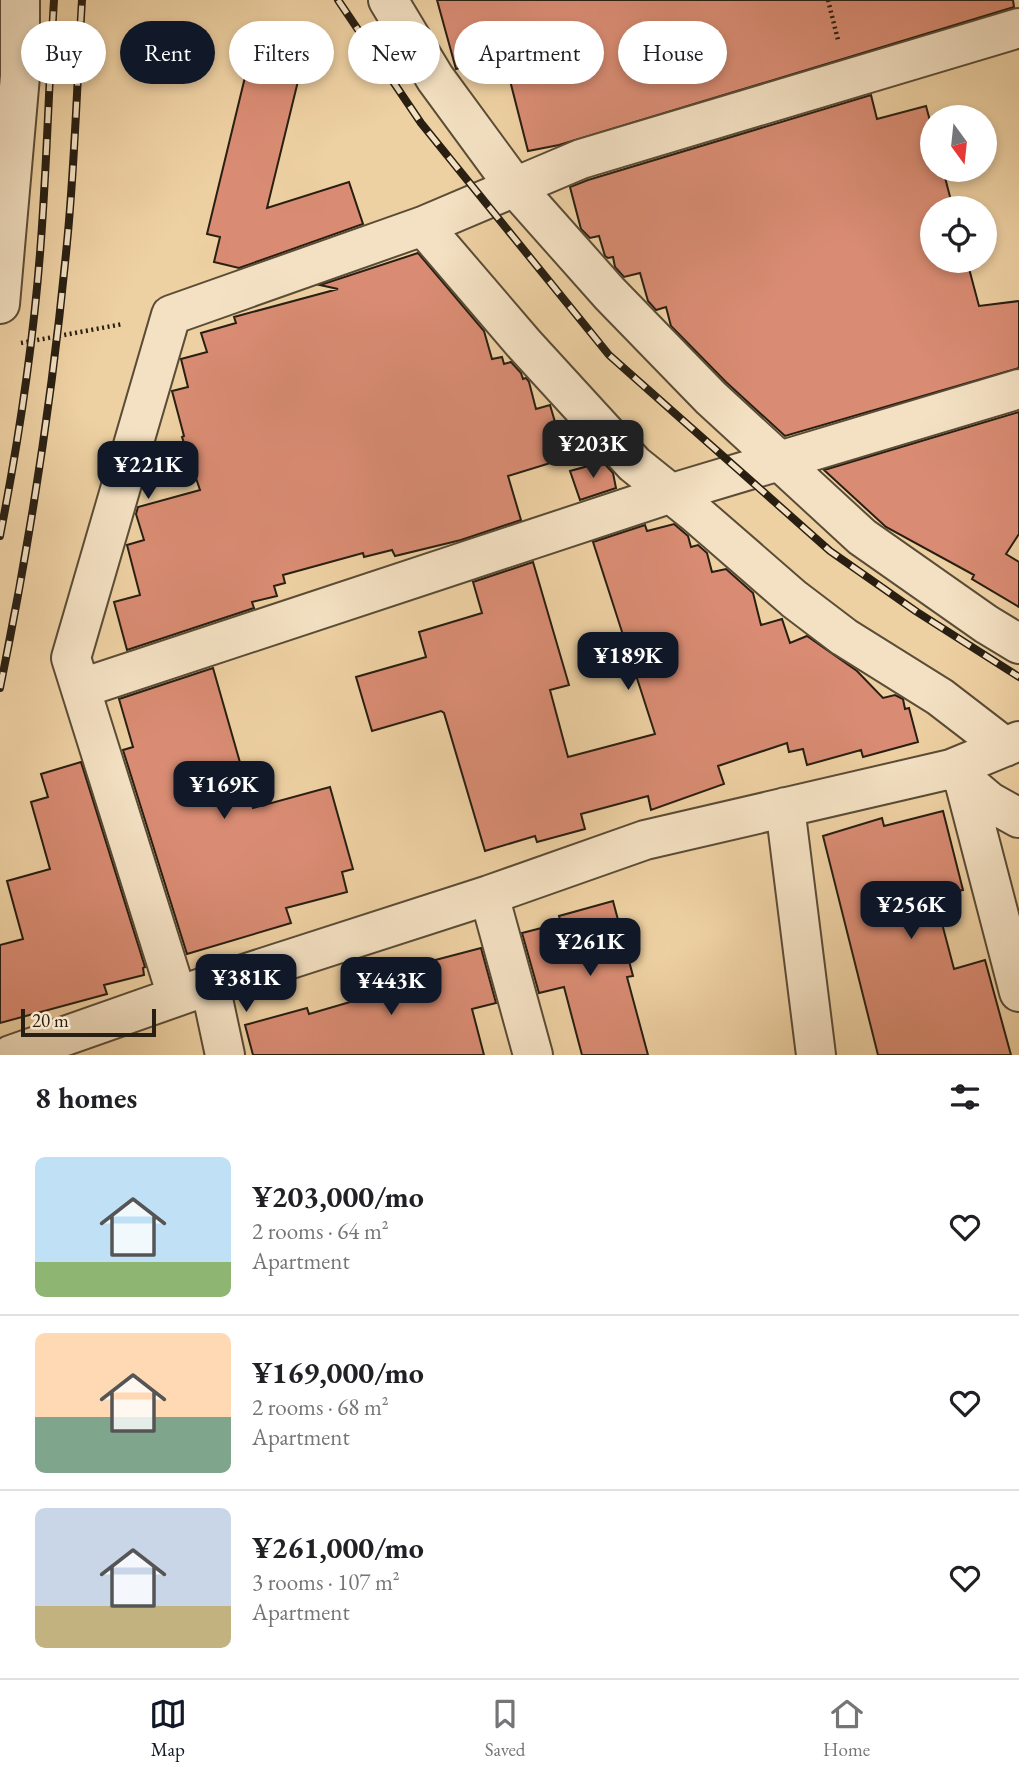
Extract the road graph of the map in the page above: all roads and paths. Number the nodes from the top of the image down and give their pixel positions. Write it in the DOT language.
graph roads {
  1 [pos="20,0"];
  2 [pos="388,0"];
  3 [pos="1019,28"];
  4 [pos="515,187"];
  5 [pos="423,226"];
  6 [pos="0,304"];
  7 [pos="172,315"];
  8 [pos="10,344"];
  9 [pos="1019,388"];
  10 [pos="781,462"];
  11 [pos="669,495"];
  12 [pos="1019,645"];
  13 [pos="82,688"];
  14 [pos="1012,744"];
  15 [pos="958,775"];
  16 [pos="785,807"];
  17 [pos="1019,818"];
  18 [pos="489,895"];
  19 [pos="194,991"];
  20 [pos="1019,992"];
  21 [pos="11,1055"];
  22 [pos="225,1055"];
  23 [pos="533,1055"];
  24 [pos="816,1055"];
  1 -- 6 [label="street"];
  2 -- 4 [label="street"];
  3 -- 4 [label="street"];
  4 -- 5 [label="street"];
  4 -- 10 [label="street"];
  5 -- 7 [label="street"];
  5 -- 11 [label="street"];
  7 -- 8 [label="path"];
  7 -- 13 [label="street"];
  9 -- 10 [label="street"];
  10 -- 11 [label="street"];
  10 -- 12 [label="street"];
  11 -- 13 [label="street"];
  11 -- 14 [label="street"];
  13 -- 19 [label="street"];
  14 -- 15 [label="street"];
  15 -- 16 [label="street"];
  15 -- 17 [label="street"];
  15 -- 20 [label="street"];
  16 -- 18 [label="street"];
  16 -- 24 [label="street"];
  18 -- 19 [label="street"];
  18 -- 23 [label="street"];
  19 -- 21 [label="street"];
  19 -- 22 [label="street"];
}
